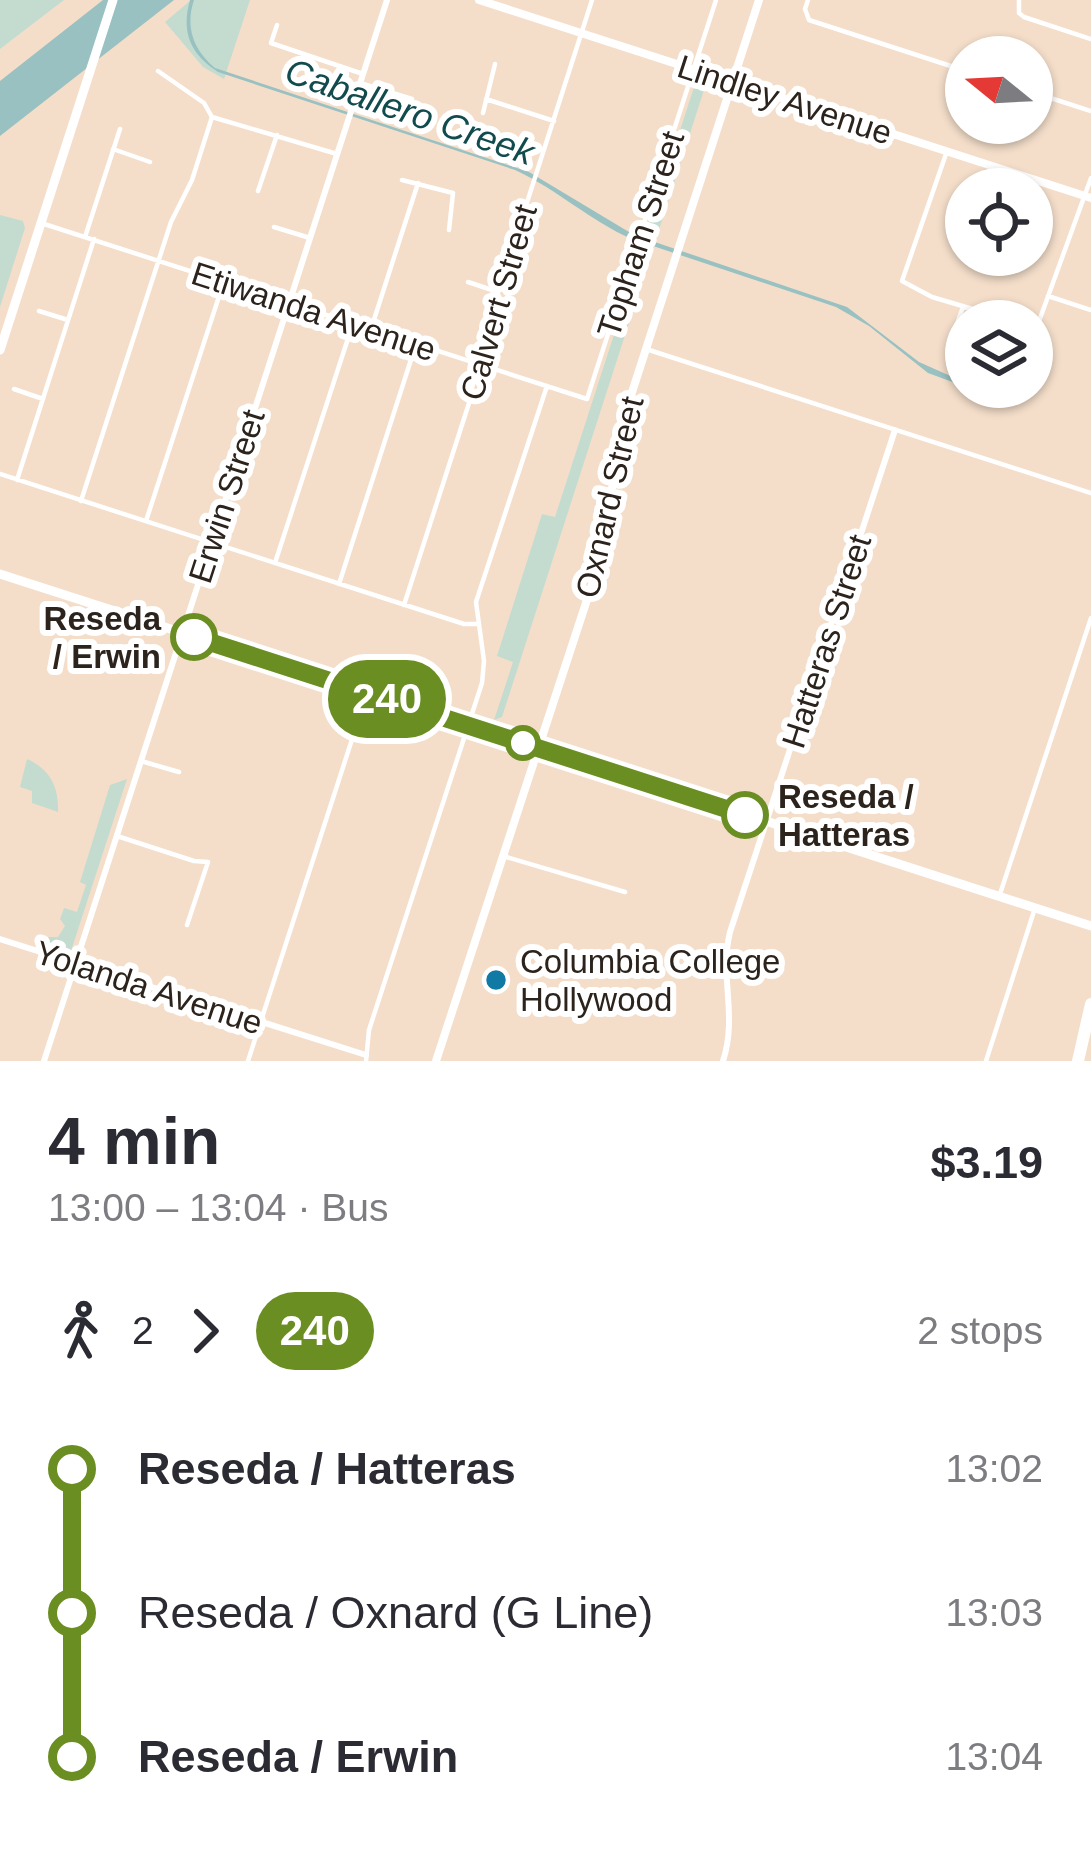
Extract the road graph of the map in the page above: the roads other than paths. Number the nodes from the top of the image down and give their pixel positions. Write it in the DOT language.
graph roads {
  1 [pos="113,0"];
  2 [pos="387,0"];
  3 [pos="479,0"];
  4 [pos="592,0"];
  5 [pos="716,0"];
  6 [pos="759,0"];
  7 [pos="808,0"];
  8 [pos="1019,0"];
  9 [pos="277,26"];
  10 [pos="582,33"];
  11 [pos="1091,39"];
  12 [pos="945,63"];
  13 [pos="495,64"];
  14 [pos="694,69"];
  15 [pos="158,71"];
  16 [pos="361,78"];
  17 [pos="731,80"];
  18 [pos="412,99"];
  19 [pos="486,99"];
  20 [pos="1053,99"];
  21 [pos="1091,111"];
  22 [pos="483,112"];
  23 [pos="212,117"];
  24 [pos="554,121"];
  25 [pos="120,129"];
  26 [pos="277,135"];
  27 [pos="113,149"];
  28 [pos="947,151"];
  29 [pos="337,154"];
  30 [pos="150,162"];
  31 [pos="1091,178"];
  32 [pos="402,180"];
  33 [pos="418,183"];
  34 [pos="259,191"];
  35 [pos="1088,197"];
  36 [pos="41,223"];
  37 [pos="274,227"];
  38 [pos="448,230"];
  39 [pos="85,236"];
  40 [pos="310,238"];
  41 [pos="94,239"];
  42 [pos="159,261"];
  43 [pos="224,281"];
  44 [pos="468,282"];
  45 [pos="498,292"];
  46 [pos="1048,296"];
  47 [pos="945,300"];
  48 [pos="1046,300"];
  49 [pos="289,303"];
  50 [pos="39,310"];
  51 [pos="1091,310"];
  52 [pos="68,320"];
  53 [pos="353,323"];
  54 [pos="371,329"];
  55 [pos="416,344"];
  56 [pos="646,349"];
  57 [pos="0,350"];
  58 [pos="476,363"];
  59 [pos="547,386"];
  60 [pos="14,389"];
  61 [pos="587,398"];
  62 [pos="43,399"];
  63 [pos="895,430"];
  64 [pos="0,474"];
  65 [pos="17,480"];
  66 [pos="1091,493"];
  67 [pos="81,501"];
  68 [pos="146,522"];
  69 [pos="212,543"];
  70 [pos="275,563"];
  71 [pos="0,574"];
  72 [pos="339,584"];
  73 [pos="404,605"];
  74 [pos="1091,618"];
  75 [pos="476,624"];
  76 [pos="182,633"];
  77 [pos="368,693"];
  78 [pos="469,725"];
  79 [pos="538,747"];
  80 [pos="141,761"];
  81 [pos="179,772"];
  82 [pos="766,821"];
  83 [pos="117,836"];
  84 [pos="503,856"];
  85 [pos="625,892"];
  86 [pos="999,897"];
  87 [pos="1035,908"];
  88 [pos="187,925"];
  89 [pos="1091,926"];
  90 [pos="0,939"];
  91 [pos="75,964"];
  92 [pos="1091,1004"];
  93 [pos="260,1023"];
  94 [pos="366,1058"];
  95 [pos="44,1061"];
  96 [pos="248,1061"];
  97 [pos="436,1061"];
  98 [pos="723,1061"];
  99 [pos="986,1061"];
  100 [pos="1078,1061"];
  1 -- 36 [label="main road"];
  2 -- 16 [label="street, Erwin Street"];
  3 -- 10 [label="main road, Lindley Avenue"];
  4 -- 10 [label="street, Calvert Street"];
  5 -- 14 [label="street, Topham Street"];
  6 -- 17 [label="main road, Oxnard Street"];
  7 -- 12 [label="street"];
  8 -- 11 [label="street"];
  9 -- 16 [label="street"];
  10 -- 14 [label="main road, Lindley Avenue"];
  10 -- 24 [label="street, Calvert Street"];
  13 -- 19 [label="street"];
  14 -- 17 [label="main road, Lindley Avenue"];
  14 -- 61 [label="street, Topham Street"];
  15 -- 23 [label="street"];
  16 -- 18 [label="street"];
  16 -- 29 [label="street, Erwin Street"];
  17 -- 28 [label="main road, Lindley Avenue"];
  17 -- 56 [label="main road, Oxnard Street"];
  19 -- 22 [label="street"];
  19 -- 24 [label="street"];
  20 -- 21 [label="street"];
  23 -- 26 [label="street"];
  23 -- 42 [label="street"];
  24 -- 45 [label="street, Calvert Street"];
  25 -- 27 [label="street"];
  26 -- 29 [label="street"];
  26 -- 34 [label="street"];
  27 -- 30 [label="street"];
  27 -- 39 [label="street"];
  28 -- 35 [label="main road, Lindley Avenue"];
  28 -- 47 [label="street"];
  29 -- 40 [label="street, Erwin Street"];
  31 -- 35 [label="street"];
  32 -- 33 [label="street"];
  33 -- 38 [label="street"];
  33 -- 54 [label="street"];
  35 -- 46 [label="street"];
  36 -- 39 [label="street, Etiwanda Avenue"];
  36 -- 57 [label="main road"];
  37 -- 40 [label="street"];
  39 -- 41 [label="street, Etiwanda Avenue"];
  40 -- 49 [label="street, Erwin Street"];
  41 -- 42 [label="street, Etiwanda Avenue"];
  41 -- 52 [label="street"];
  42 -- 43 [label="street, Etiwanda Avenue"];
  42 -- 67 [label="street"];
  43 -- 49 [label="street, Etiwanda Avenue"];
  43 -- 68 [label="street"];
  44 -- 45 [label="street"];
  45 -- 58 [label="street, Calvert Street"];
  46 -- 48 [label="street"];
  46 -- 51 [label="street"];
  49 -- 53 [label="street, Etiwanda Avenue"];
  49 -- 69 [label="street, Erwin Street"];
  50 -- 52 [label="street"];
  52 -- 62 [label="street"];
  53 -- 54 [label="street, Etiwanda Avenue"];
  53 -- 70 [label="street"];
  54 -- 55 [label="street, Etiwanda Avenue"];
  55 -- 58 [label="street, Etiwanda Avenue"];
  55 -- 72 [label="street"];
  56 -- 63 [label="street"];
  56 -- 79 [label="main road, Oxnard Street"];
  58 -- 59 [label="street, Etiwanda Avenue"];
  58 -- 73 [label="street, Calvert Street"];
  59 -- 61 [label="street, Etiwanda Avenue"];
  59 -- 75 [label="street"];
  60 -- 62 [label="street"];
  62 -- 65 [label="street"];
  63 -- 66 [label="street"];
  63 -- 82 [label="street, Hatteras Street"];
  64 -- 65 [label="street"];
  65 -- 67 [label="street"];
  67 -- 68 [label="street"];
  68 -- 69 [label="street"];
  69 -- 70 [label="street"];
  69 -- 76 [label="street, Erwin Street"];
  70 -- 72 [label="street"];
  71 -- 76 [label="main road"];
  72 -- 73 [label="street"];
  73 -- 75 [label="street"];
  74 -- 86 [label="street"];
  75 -- 78 [label="street"];
  76 -- 77 [label="main road"];
  76 -- 80 [label="street, Erwin Street"];
  77 -- 78 [label="main road"];
  77 -- 93 [label="street"];
  78 -- 79 [label="main road"];
  78 -- 94 [label="street"];
  79 -- 82 [label="main road"];
  79 -- 84 [label="main road, Oxnard Street"];
  80 -- 81 [label="street"];
  80 -- 83 [label="street, Erwin Street"];
  82 -- 86 [label="main road"];
  82 -- 98 [label="street, Hatteras Street"];
  83 -- 88 [label="street"];
  83 -- 91 [label="street, Erwin Street"];
  84 -- 85 [label="street"];
  84 -- 97 [label="main road, Oxnard Street"];
  86 -- 87 [label="main road"];
  87 -- 89 [label="main road"];
  87 -- 99 [label="street"];
  90 -- 91 [label="street, Yolanda Avenue"];
  91 -- 93 [label="street, Yolanda Avenue"];
  91 -- 95 [label="street, Erwin Street"];
  92 -- 100 [label="highway"];
  93 -- 94 [label="street, Yolanda Avenue"];
  93 -- 96 [label="street"];
}
